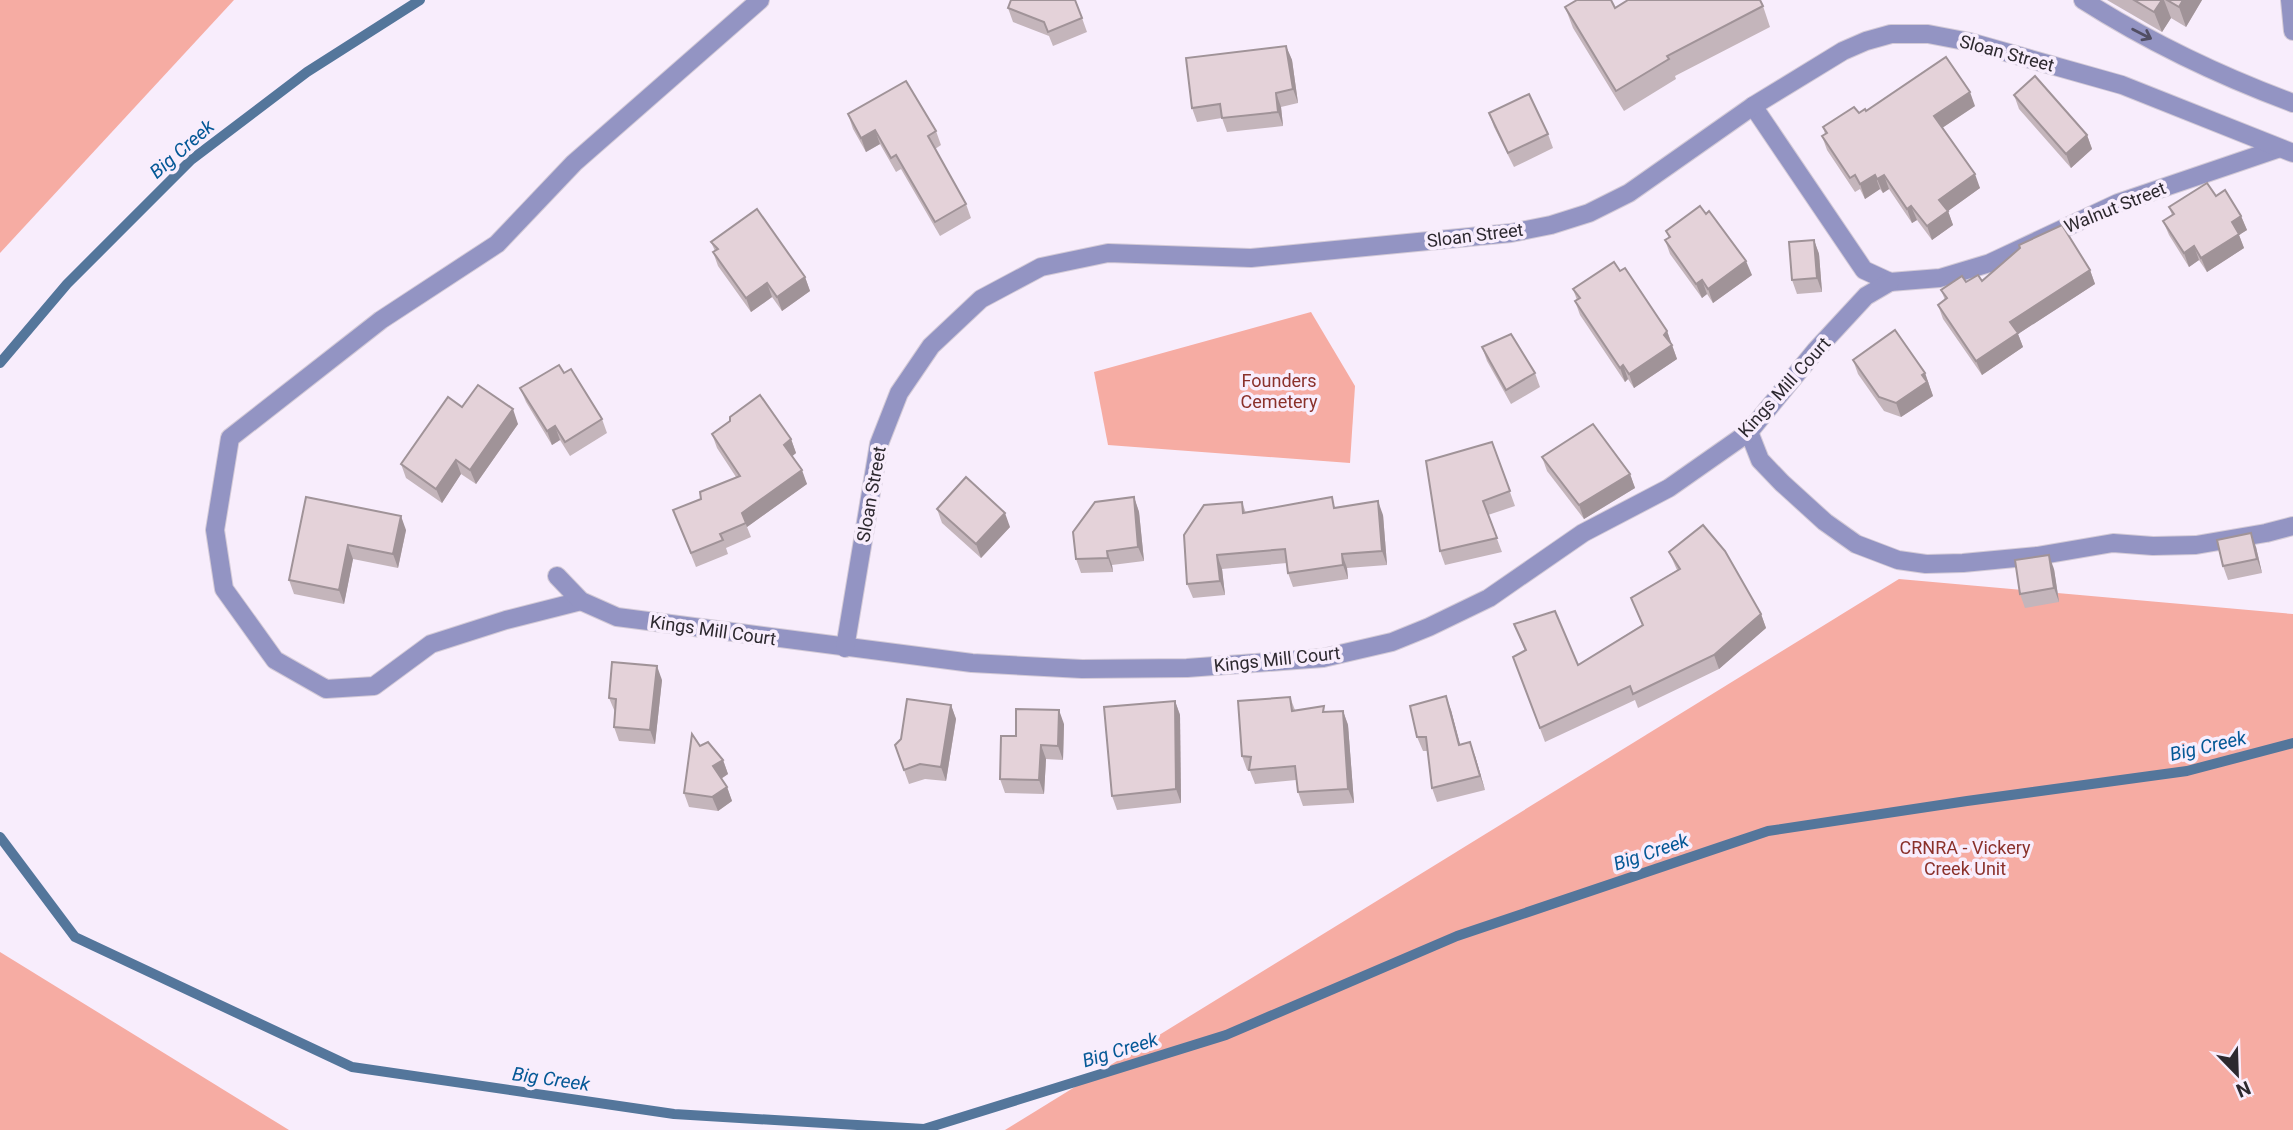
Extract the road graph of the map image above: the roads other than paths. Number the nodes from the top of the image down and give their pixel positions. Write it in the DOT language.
graph roads {
  1 [pos="760,0"];
  2 [pos="2083,0"];
  3 [pos="2290,0"];
  4 [pos="2293,31"];
  5 [pos="2293,103"];
  6 [pos="1754,106"];
  7 [pos="2285,151"];
  8 [pos="1890,282"];
  9 [pos="1749,432"];
  10 [pos="2293,526"];
  11 [pos="557,576"];
  12 [pos="581,601"];
  13 [pos="845,648"];
  1 -- 12 [label="street"];
  2 -- 5 [label="street, one-way"];
  3 -- 4 [label="street"];
  6 -- 7 [label="street, Sloan Street"];
  6 -- 8 [label="street"];
  6 -- 13 [label="street, Sloan Street"];
  7 -- 8 [label="street, Walnut Street"];
  8 -- 9 [label="street, Kings Mill Court"];
  9 -- 10 [label="street"];
  9 -- 13 [label="street, Kings Mill Court"];
  11 -- 12 [label="street, Kings Mill Court"];
  12 -- 13 [label="street, Kings Mill Court"];
}
